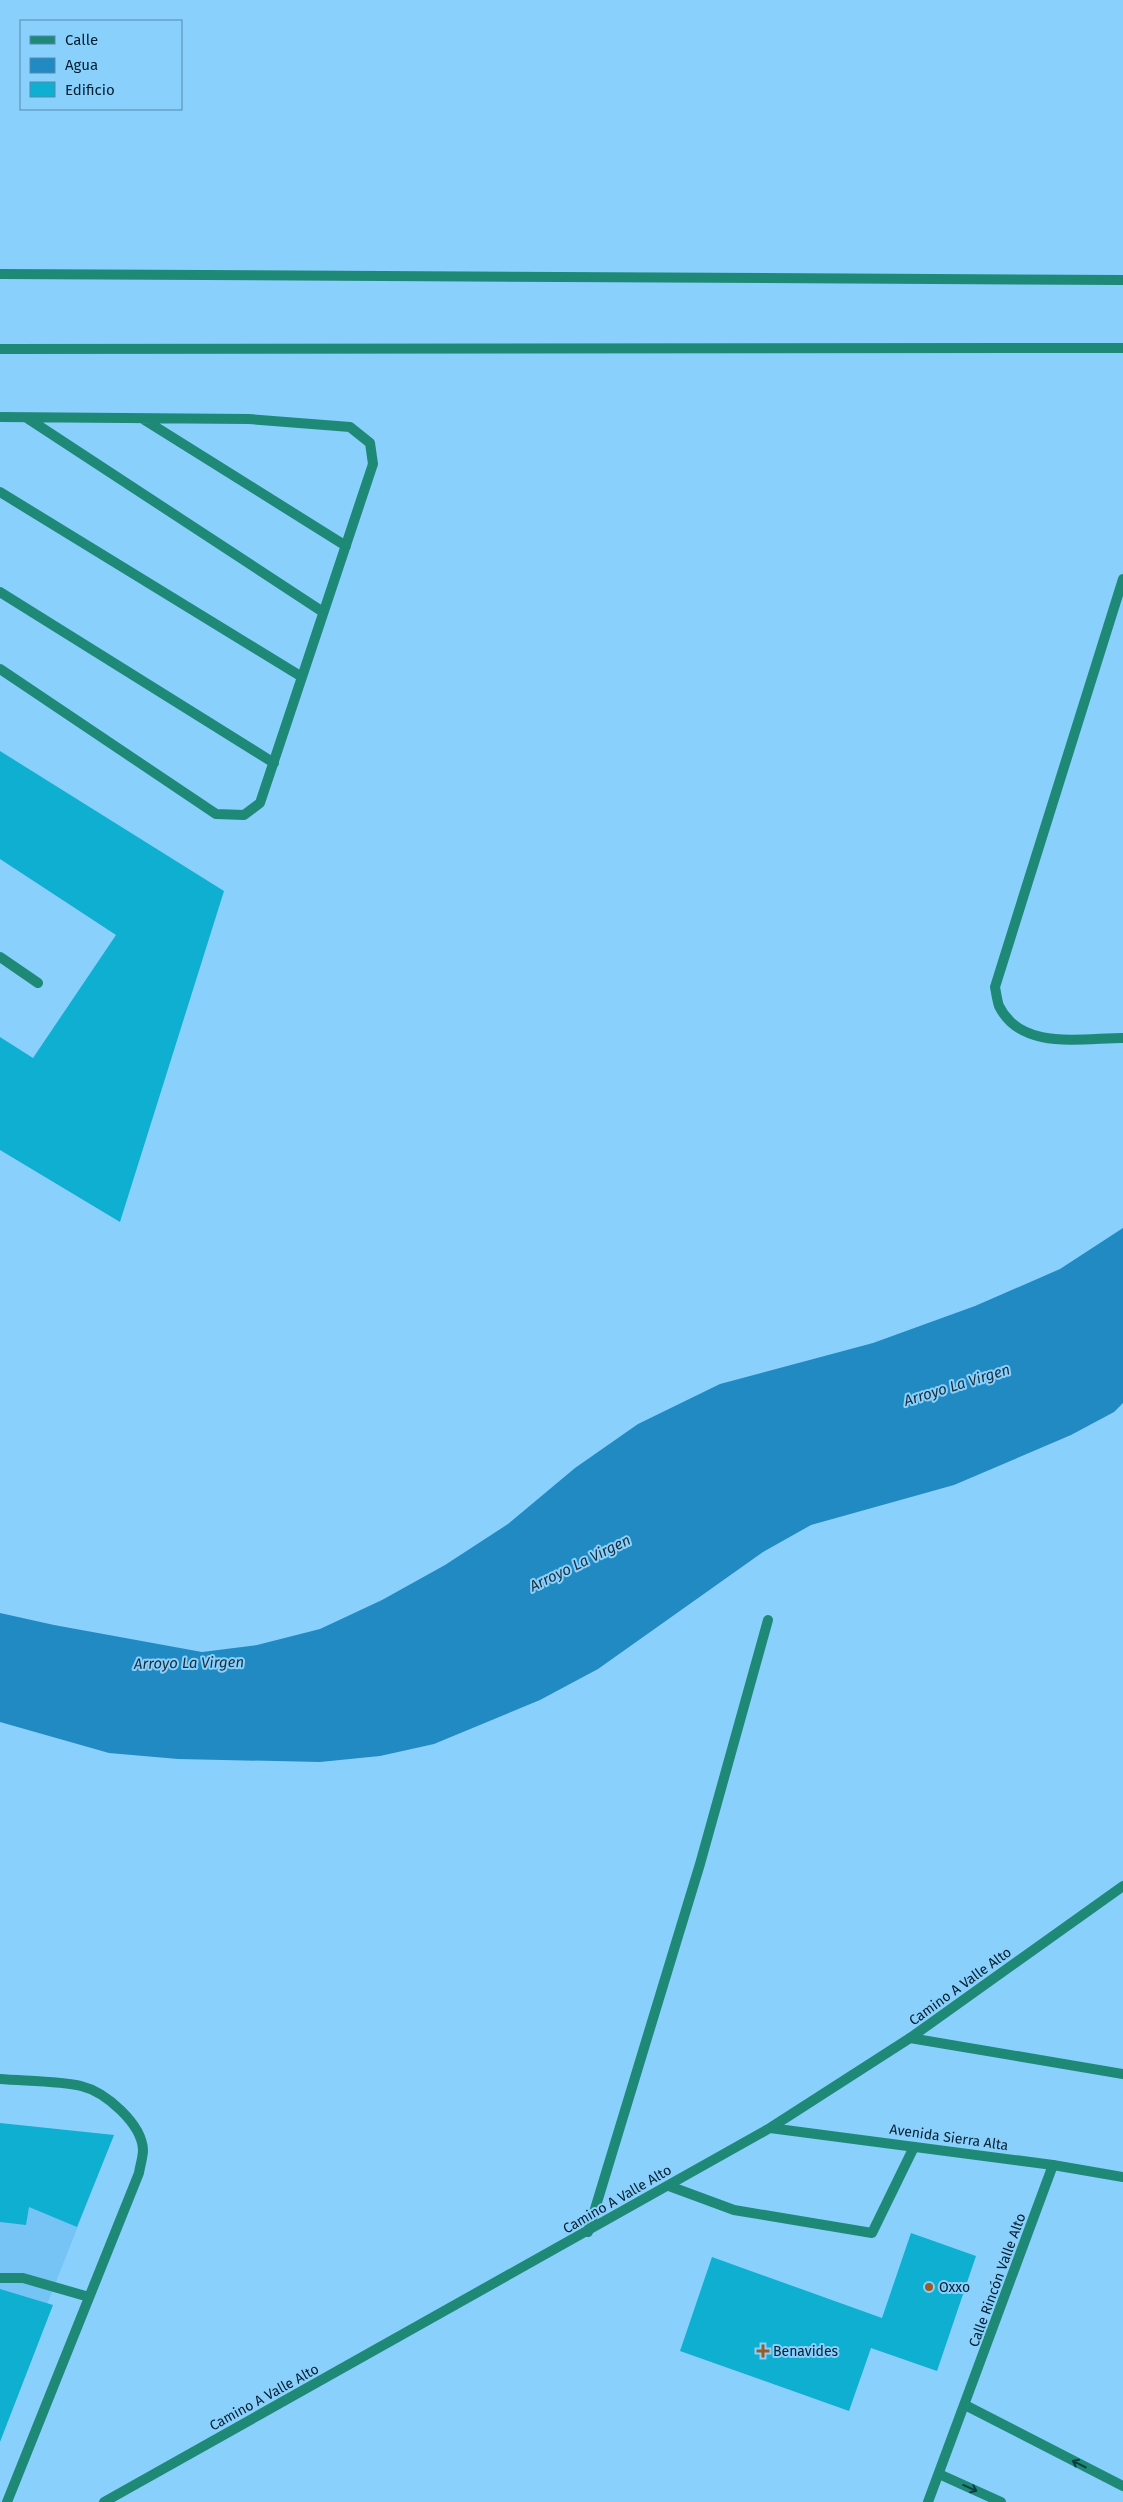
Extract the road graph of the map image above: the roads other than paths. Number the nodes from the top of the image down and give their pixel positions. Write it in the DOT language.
graph roads {
  1 [pos="0,274"];
  2 [pos="1123,280"];
  3 [pos="1123,348"];
  4 [pos="0,349"];
  5 [pos="0,417"];
  6 [pos="27,418"];
  7 [pos="143,418"];
  8 [pos="0,492"];
  9 [pos="346,546"];
  10 [pos="1123,579"];
  11 [pos="0,592"];
  12 [pos="323,612"];
  13 [pos="0,669"];
  14 [pos="302,677"];
  15 [pos="274,763"];
  16 [pos="0,957"];
  17 [pos="38,983"];
  18 [pos="1123,1038"];
  19 [pos="768,1620"];
  20 [pos="1123,1886"];
  21 [pos="910,2038"];
  22 [pos="1123,2074"];
  23 [pos="0,2080"];
  24 [pos="770,2128"];
  25 [pos="914,2147"];
  26 [pos="1053,2165"];
  27 [pos="1123,2177"];
  28 [pos="669,2186"];
  29 [pos="588,2232"];
  30 [pos="0,2278"];
  31 [pos="89,2297"];
  32 [pos="966,2405"];
  33 [pos="939,2474"];
  34 [pos="1123,2486"];
  35 [pos="7,2502"];
  36 [pos="104,2502"];
  37 [pos="928,2502"];
  38 [pos="1001,2502"];
  1 -- 2 [label="street"];
  3 -- 4 [label="street"];
  5 -- 6 [label="street"];
  6 -- 7 [label="street"];
  6 -- 12 [label="street"];
  7 -- 9 [label="street"];
  7 -- 9 [label="street"];
  8 -- 14 [label="street"];
  9 -- 12 [label="street"];
  10 -- 18 [label="street"];
  11 -- 15 [label="street"];
  12 -- 14 [label="street"];
  13 -- 15 [label="street"];
  14 -- 15 [label="street"];
  16 -- 17 [label="street"];
  19 -- 29 [label="street"];
  20 -- 21 [label="street, Camino A Valle Alto"];
  21 -- 22 [label="street"];
  21 -- 24 [label="street, Camino A Valle Alto"];
  23 -- 31 [label="street"];
  24 -- 25 [label="street, Avenida Sierra Alta"];
  24 -- 28 [label="street, Camino A Valle Alto"];
  25 -- 26 [label="street, Avenida Sierra Alta"];
  25 -- 28 [label="street"];
  26 -- 27 [label="street, Avenida Sierra Alta"];
  26 -- 32 [label="street, Calle Rincón Valle Alto"];
  28 -- 29 [label="street, Camino A Valle Alto"];
  29 -- 36 [label="street, Camino A Valle Alto"];
  30 -- 31 [label="street"];
  31 -- 35 [label="street"];
  32 -- 33 [label="street, Calle Rincón Valle Alto"];
  34 -- 32 [label="street, one-way"];
  33 -- 37 [label="street, Calle Rincón Valle Alto"];
  33 -- 38 [label="street, one-way"];
}
